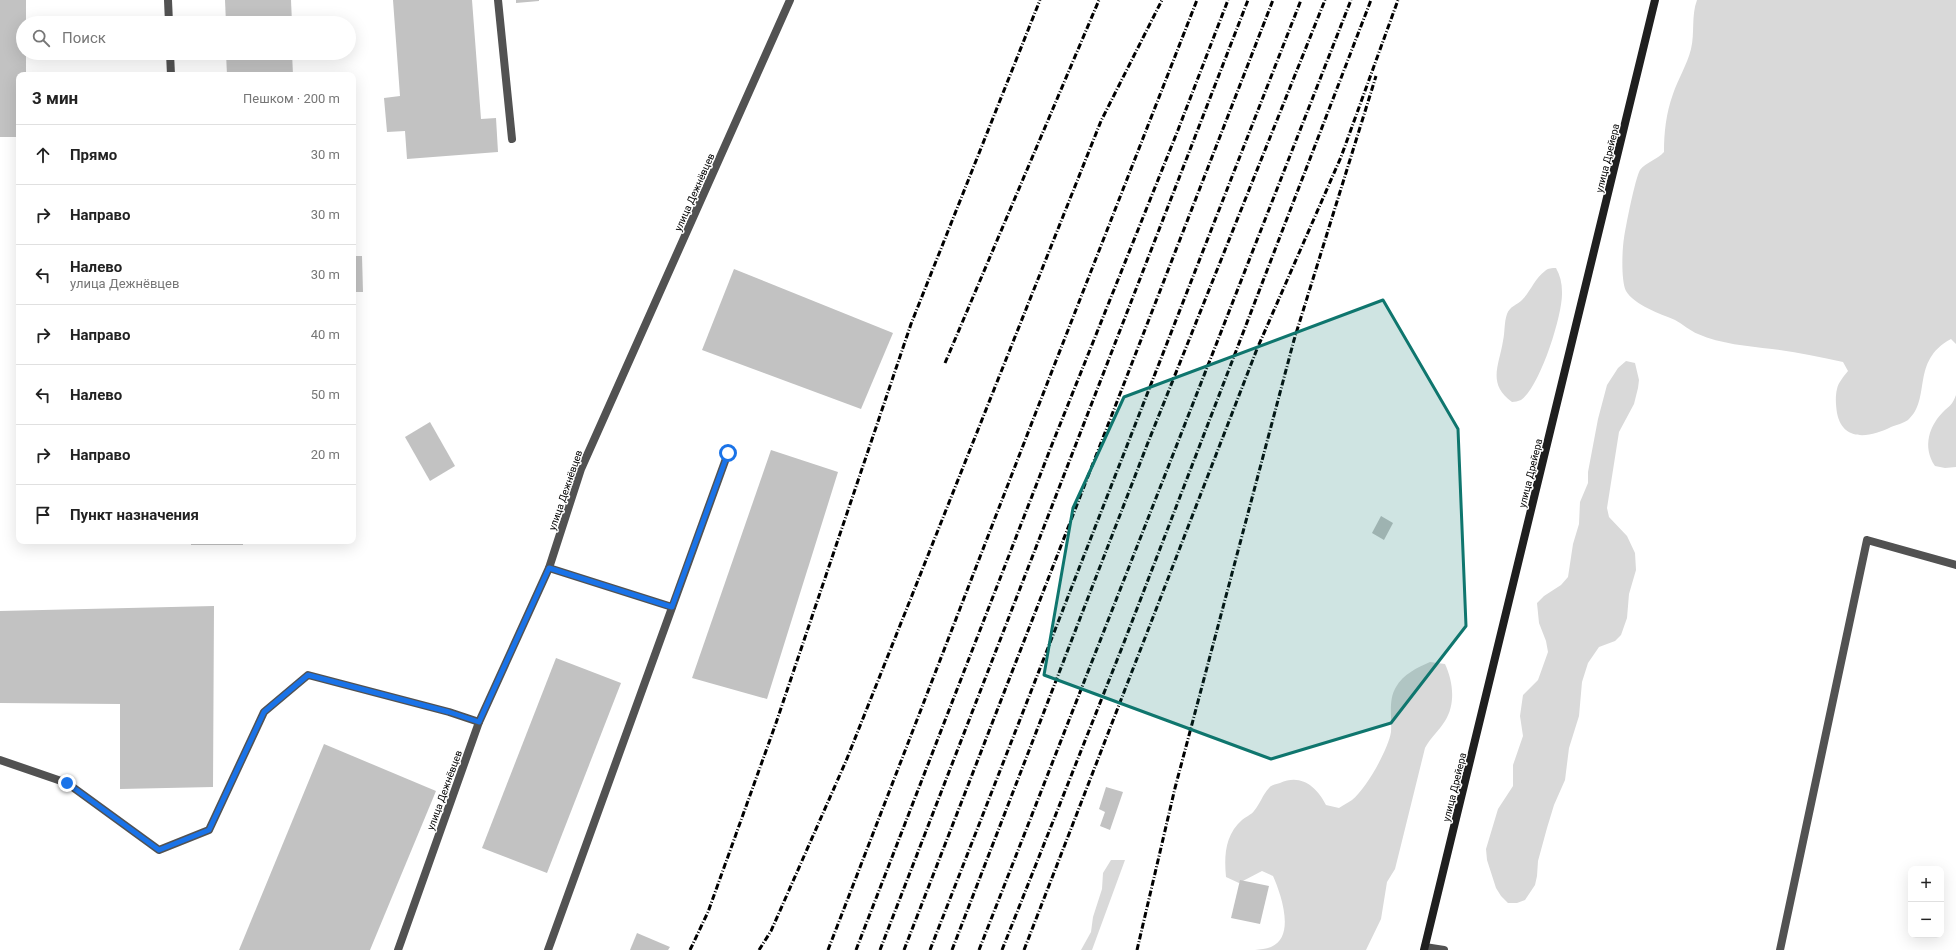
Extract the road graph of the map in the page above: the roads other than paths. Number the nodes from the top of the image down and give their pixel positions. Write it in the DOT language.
graph roads {
  1 [pos="168,0"];
  2 [pos="498,0"];
  3 [pos="790,0"];
  4 [pos="1655,0"];
  5 [pos="169,16"];
  6 [pos="170,60"];
  7 [pos="171,72"];
  8 [pos="512,139"];
  9 [pos="728,453"];
  10 [pos="1956,565"];
  11 [pos="549,568"];
  12 [pos="672,607"];
  13 [pos="479,722"];
  14 [pos="0,760"];
  15 [pos="1425,949"];
  16 [pos="398,950"];
  17 [pos="548,950"];
  18 [pos="1444,950"];
  19 [pos="1780,950"];
  1 -- 5 [label="street"];
  2 -- 8 [label="street"];
  3 -- 11 [label="street, улица Дежнёвцев"];
  4 -- 15 [label="main road, улица Дрейера"];
  6 -- 7 [label="street"];
  9 -- 12 [label="street"];
  10 -- 19 [label="street"];
  11 -- 12 [label="street"];
  11 -- 13 [label="street, улица Дежнёвцев"];
  12 -- 17 [label="street"];
  13 -- 14 [label="street"];
  13 -- 16 [label="street, улица Дежнёвцев"];
  15 -- 18 [label="street"];
}
